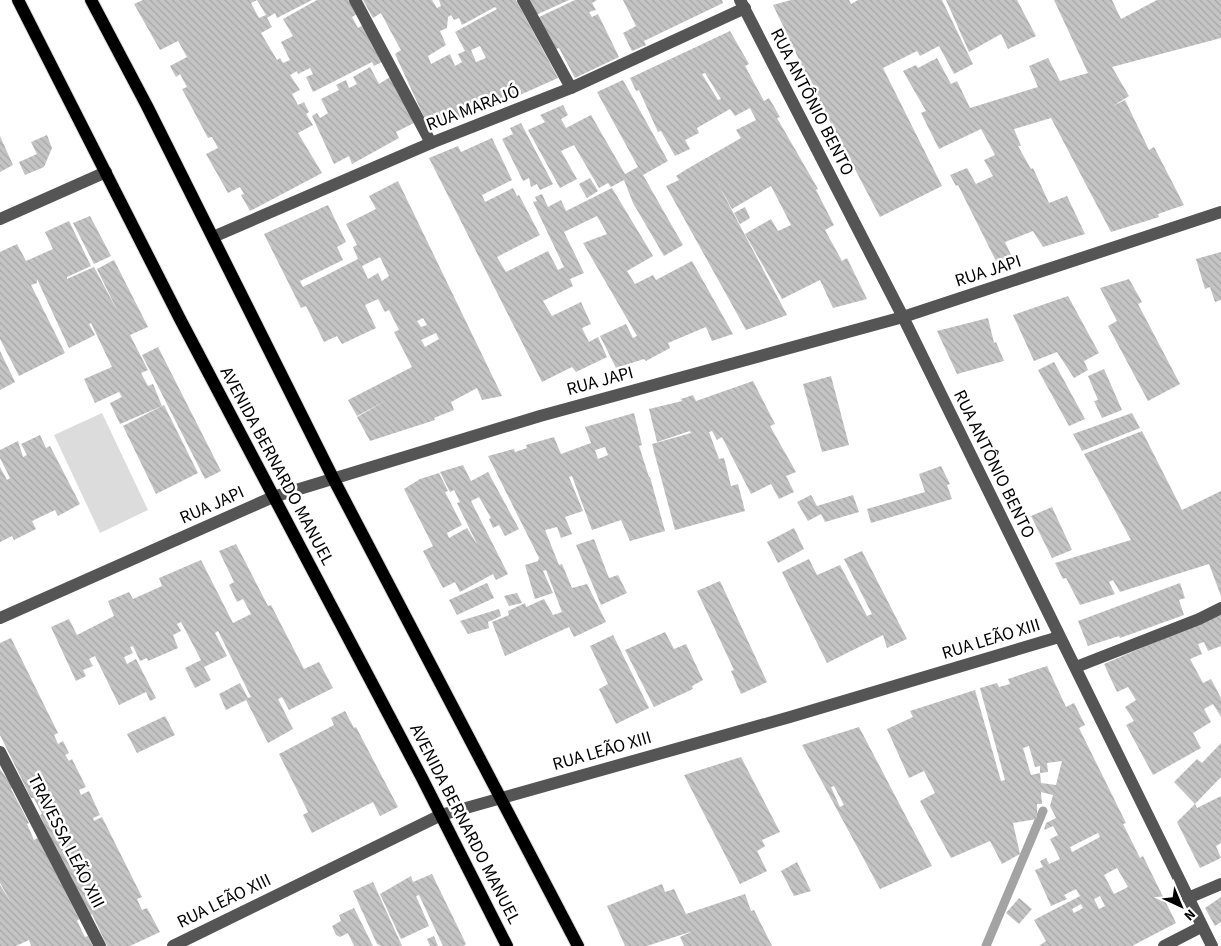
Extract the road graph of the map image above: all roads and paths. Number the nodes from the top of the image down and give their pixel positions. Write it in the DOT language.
graph roads {
  1 [pos="18,0"];
  2 [pos="92,0"];
  3 [pos="355,0"];
  4 [pos="523,0"];
  5 [pos="742,4"];
  6 [pos="571,88"];
  7 [pos="431,142"];
  8 [pos="106,172"];
  9 [pos="1221,212"];
  10 [pos="0,219"];
  11 [pos="213,237"];
  12 [pos="903,317"];
  13 [pos="334,480"];
  14 [pos="273,497"];
  15 [pos="1221,608"];
  16 [pos="0,618"];
  17 [pos="1059,637"];
  18 [pos="1076,668"];
  19 [pos="0,752"];
  20 [pos="502,797"];
  21 [pos="441,815"];
  22 [pos="1221,884"];
  23 [pos="1188,898"];
  24 [pos="1201,927"];
  25 [pos="100,946"];
  26 [pos="173,946"];
  27 [pos="507,946"];
  28 [pos="578,946"];
  29 [pos="1164,946"];
  30 [pos="1212,946"];
  1 -- 8 [label="main road, AVENIDA BERNARDO MANUEL"];
  2 -- 11 [label="main road"];
  3 -- 7 [label="street"];
  4 -- 6 [label="street"];
  5 -- 6 [label="street, RUA MARAJÓ"];
  5 -- 12 [label="street, RUA ANTÔNIO BENTO"];
  6 -- 7 [label="street, RUA MARAJÓ"];
  7 -- 11 [label="street, RUA MARAJÓ"];
  8 -- 10 [label="street"];
  8 -- 14 [label="main road, AVENIDA BERNARDO MANUEL"];
  9 -- 12 [label="street, RUA JAPI"];
  11 -- 13 [label="main road"];
  12 -- 13 [label="street, RUA JAPI"];
  12 -- 17 [label="street, RUA ANTÔNIO BENTO"];
  13 -- 14 [label="street, RUA JAPI"];
  13 -- 20 [label="main road"];
  14 -- 16 [label="street, RUA JAPI"];
  14 -- 21 [label="main road, AVENIDA BERNARDO MANUEL"];
  15 -- 18 [label="street"];
  17 -- 18 [label="street, RUA ANTÔNIO BENTO"];
  17 -- 20 [label="street, RUA LEÃO XIII"];
  18 -- 23 [label="street, RUA ANTÔNIO BENTO"];
  19 -- 25 [label="street, TRAVESSA LEÃO XIII"];
  20 -- 21 [label="street, RUA LEÃO XIII"];
  20 -- 28 [label="main road"];
  21 -- 26 [label="street, RUA LEÃO XIII"];
  21 -- 27 [label="main road, AVENIDA BERNARDO MANUEL"];
  22 -- 23 [label="street"];
  23 -- 24 [label="street, RUA ANTÔNIO BENTO"];
  24 -- 29 [label="street"];
  24 -- 30 [label="street, RUA ANTÔNIO BENTO"];
}
